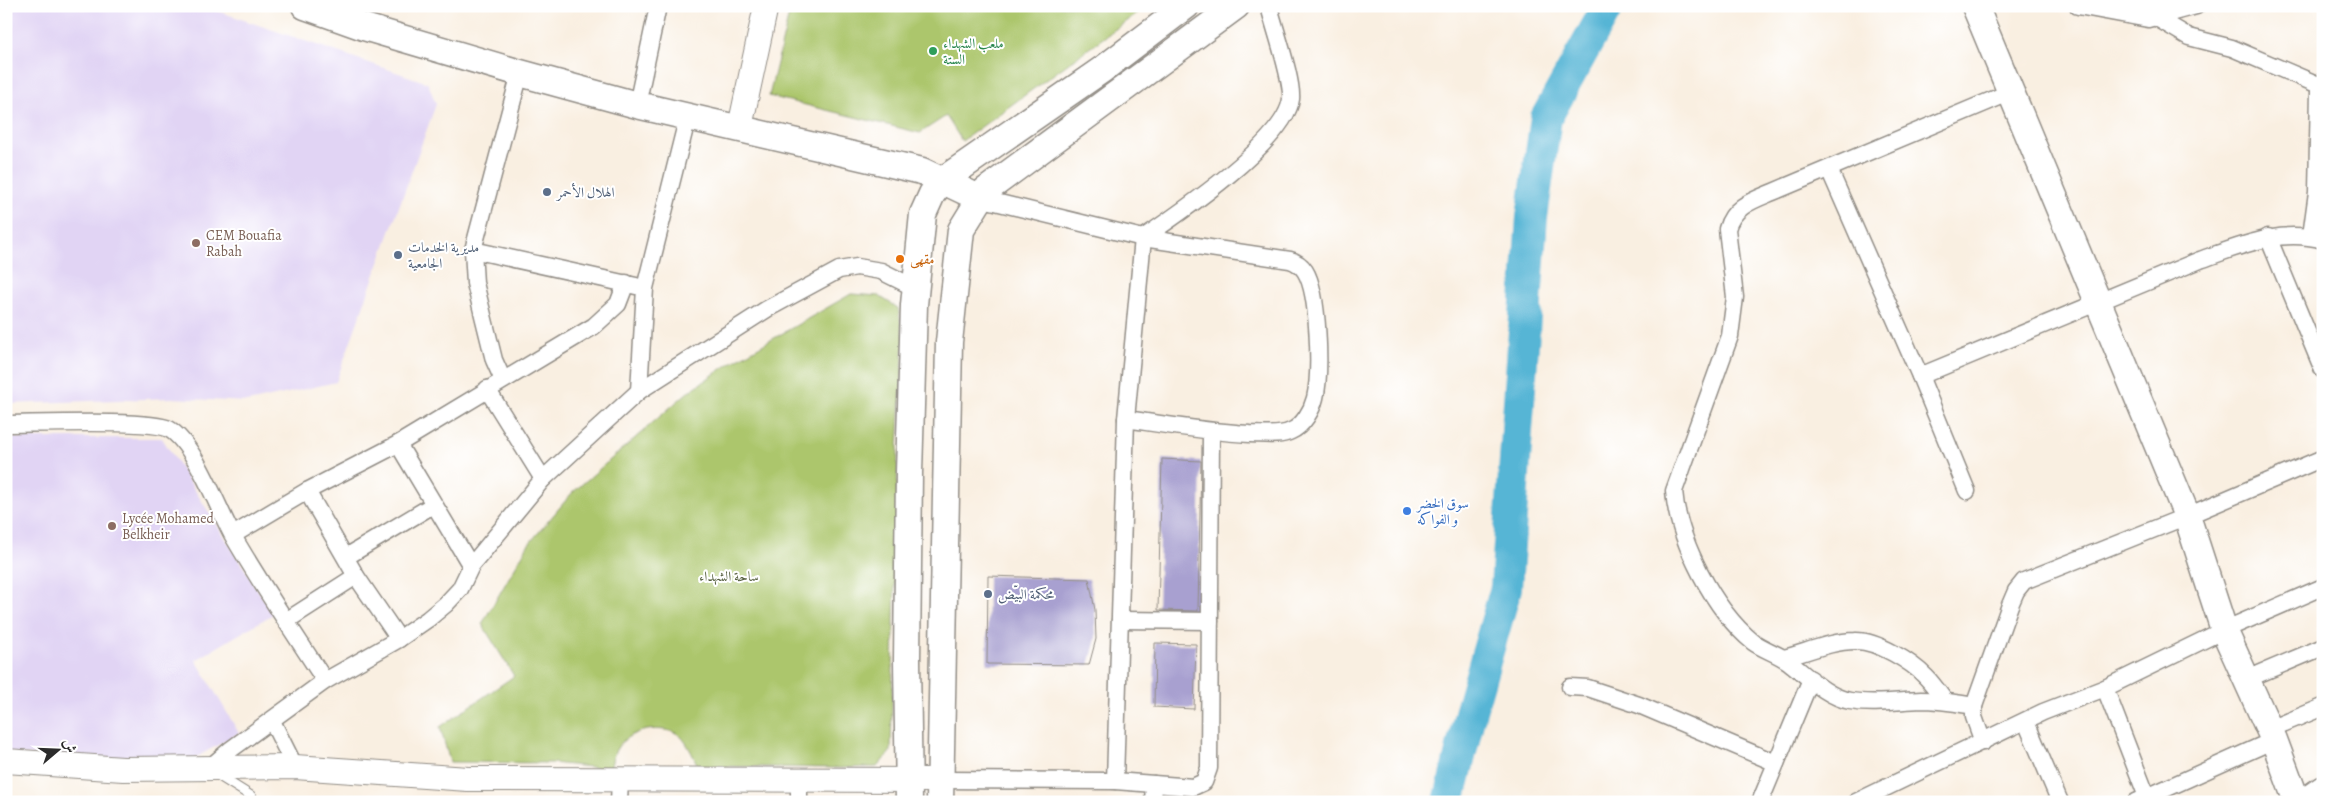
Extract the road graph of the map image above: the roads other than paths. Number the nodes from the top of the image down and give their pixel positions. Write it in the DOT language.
graph roads {
  1 [pos="305,6"];
  2 [pos="658,6"];
  3 [pos="766,6"];
  4 [pos="1186,6"];
  5 [pos="1236,6"];
  6 [pos="1269,6"];
  7 [pos="1975,6"];
  8 [pos="2078,6"];
  9 [pos="2196,6"];
  10 [pos="2157,18"];
  11 [pos="520,73"];
  12 [pos="2322,84"];
  13 [pos="2010,92"];
  14 [pos="637,105"];
  15 [pos="688,116"];
  16 [pos="740,128"];
  17 [pos="1828,169"];
  18 [pos="943,180"];
  19 [pos="979,198"];
  20 [pos="2268,237"];
  21 [pos="1143,238"];
  22 [pos="2317,238"];
  23 [pos="472,250"];
  24 [pos="626,283"];
  25 [pos="645,288"];
  26 [pos="915,288"];
  27 [pos="2097,302"];
  28 [pos="2323,370"];
  29 [pos="1920,376"];
  30 [pos="503,380"];
  31 [pos="487,389"];
  32 [pos="639,391"];
  33 [pos="1126,419"];
  34 [pos="6,424"];
  35 [pos="1211,432"];
  36 [pos="398,444"];
  37 [pos="2323,458"];
  38 [pos="543,479"];
  39 [pos="1967,490"];
  40 [pos="307,491"];
  41 [pos="433,505"];
  42 [pos="2187,516"];
  43 [pos="233,535"];
  44 [pos="346,557"];
  45 [pos="471,566"];
  46 [pos="356,576"];
  47 [pos="2323,587"];
  48 [pos="1120,620"];
  49 [pos="286,621"];
  50 [pos="1210,621"];
  51 [pos="2224,630"];
  52 [pos="399,639"];
  53 [pos="2323,647"];
  54 [pos="1784,658"];
  55 [pos="907,660"];
  56 [pos="942,665"];
  57 [pos="1811,679"];
  58 [pos="2247,679"];
  59 [pos="325,681"];
  60 [pos="1570,687"];
  61 [pos="2105,688"];
  62 [pos="1945,701"];
  63 [pos="1974,706"];
  64 [pos="2323,706"];
  65 [pos="272,721"];
  66 [pos="2026,722"];
  67 [pos="2271,735"];
  68 [pos="1983,742"];
  69 [pos="6,761"];
  70 [pos="1776,763"];
  71 [pos="295,767"];
  72 [pos="208,769"];
  73 [pos="1115,781"];
  74 [pos="1154,784"];
  75 [pos="2323,789"];
  76 [pos="799,791"];
  77 [pos="940,791"];
  78 [pos="909,792"];
  79 [pos="617,795"];
  80 [pos="2144,800"];
  81 [pos="256,802"];
  82 [pos="1153,802"];
  83 [pos="1760,802"];
  84 [pos="1856,802"];
  85 [pos="2060,802"];
  86 [pos="2297,802"];
  87 [pos="2304,802"];
  1 -- 11 [label="main road"];
  2 -- 14 [label="street"];
  3 -- 16 [label="street"];
  4 -- 18 [label="main road"];
  5 -- 19 [label="main road"];
  6 -- 21 [label="street"];
  7 -- 13 [label="main road"];
  8 -- 10 [label="street"];
  9 -- 10 [label="street"];
  10 -- 12 [label="street"];
  11 -- 14 [label="main road"];
  11 -- 23 [label="street"];
  12 -- 22 [label="street"];
  13 -- 17 [label="street"];
  13 -- 27 [label="main road"];
  14 -- 15 [label="main road"];
  15 -- 16 [label="main road"];
  15 -- 25 [label="street"];
  16 -- 18 [label="main road"];
  17 -- 29 [label="street"];
  17 -- 54 [label="street"];
  18 -- 19 [label="main road"];
  18 -- 26 [label="main road"];
  19 -- 21 [label="street"];
  19 -- 56 [label="main road"];
  20 -- 22 [label="street"];
  20 -- 27 [label="street"];
  20 -- 28 [label="street"];
  21 -- 33 [label="street"];
  21 -- 35 [label="street"];
  23 -- 24 [label="street"];
  23 -- 30 [label="street"];
  24 -- 25 [label="street"];
  24 -- 30 [label="street"];
  25 -- 32 [label="street"];
  26 -- 32 [label="street"];
  26 -- 55 [label="main road"];
  27 -- 29 [label="street"];
  27 -- 42 [label="main road"];
  29 -- 39 [label="street"];
  30 -- 31 [label="street"];
  31 -- 36 [label="street"];
  31 -- 38 [label="street"];
  32 -- 38 [label="street"];
  33 -- 35 [label="street"];
  33 -- 48 [label="street"];
  34 -- 43 [label="street"];
  35 -- 50 [label="street"];
  36 -- 40 [label="street"];
  36 -- 41 [label="street"];
  37 -- 42 [label="street"];
  38 -- 45 [label="street"];
  40 -- 43 [label="street"];
  40 -- 44 [label="street"];
  41 -- 44 [label="street"];
  41 -- 45 [label="street"];
  42 -- 51 [label="main road"];
  42 -- 63 [label="street"];
  43 -- 49 [label="street"];
  44 -- 46 [label="street"];
  45 -- 52 [label="street"];
  46 -- 49 [label="street"];
  46 -- 52 [label="street"];
  47 -- 51 [label="street"];
  48 -- 50 [label="street"];
  48 -- 73 [label="street"];
  49 -- 59 [label="street"];
  50 -- 74 [label="street"];
  51 -- 58 [label="main road"];
  51 -- 61 [label="street"];
  52 -- 59 [label="street"];
  53 -- 58 [label="street"];
  54 -- 57 [label="street"];
  54 -- 62 [label="street"];
  55 -- 56 [label="main road"];
  55 -- 78 [label="main road"];
  56 -- 77 [label="main road"];
  57 -- 62 [label="street"];
  57 -- 70 [label="street"];
  58 -- 67 [label="main road"];
  59 -- 65 [label="street"];
  60 -- 70 [label="street"];
  61 -- 66 [label="street"];
  61 -- 80 [label="street"];
  62 -- 63 [label="street"];
  63 -- 68 [label="street"];
  64 -- 67 [label="street"];
  65 -- 71 [label="street"];
  65 -- 72 [label="street"];
  66 -- 68 [label="street"];
  66 -- 85 [label="street"];
  67 -- 80 [label="street"];
  67 -- 86 [label="main road"];
  68 -- 84 [label="street"];
  69 -- 72 [label="street"];
  70 -- 83 [label="street"];
  71 -- 72 [label="street"];
  71 -- 79 [label="street"];
  72 -- 81 [label="lane"];
  73 -- 74 [label="street"];
  73 -- 77 [label="street"];
  74 -- 82 [label="street"];
  75 -- 87 [label="main road"];
  76 -- 78 [label="street"];
  76 -- 79 [label="street"];
  77 -- 78 [label="street"];
}
